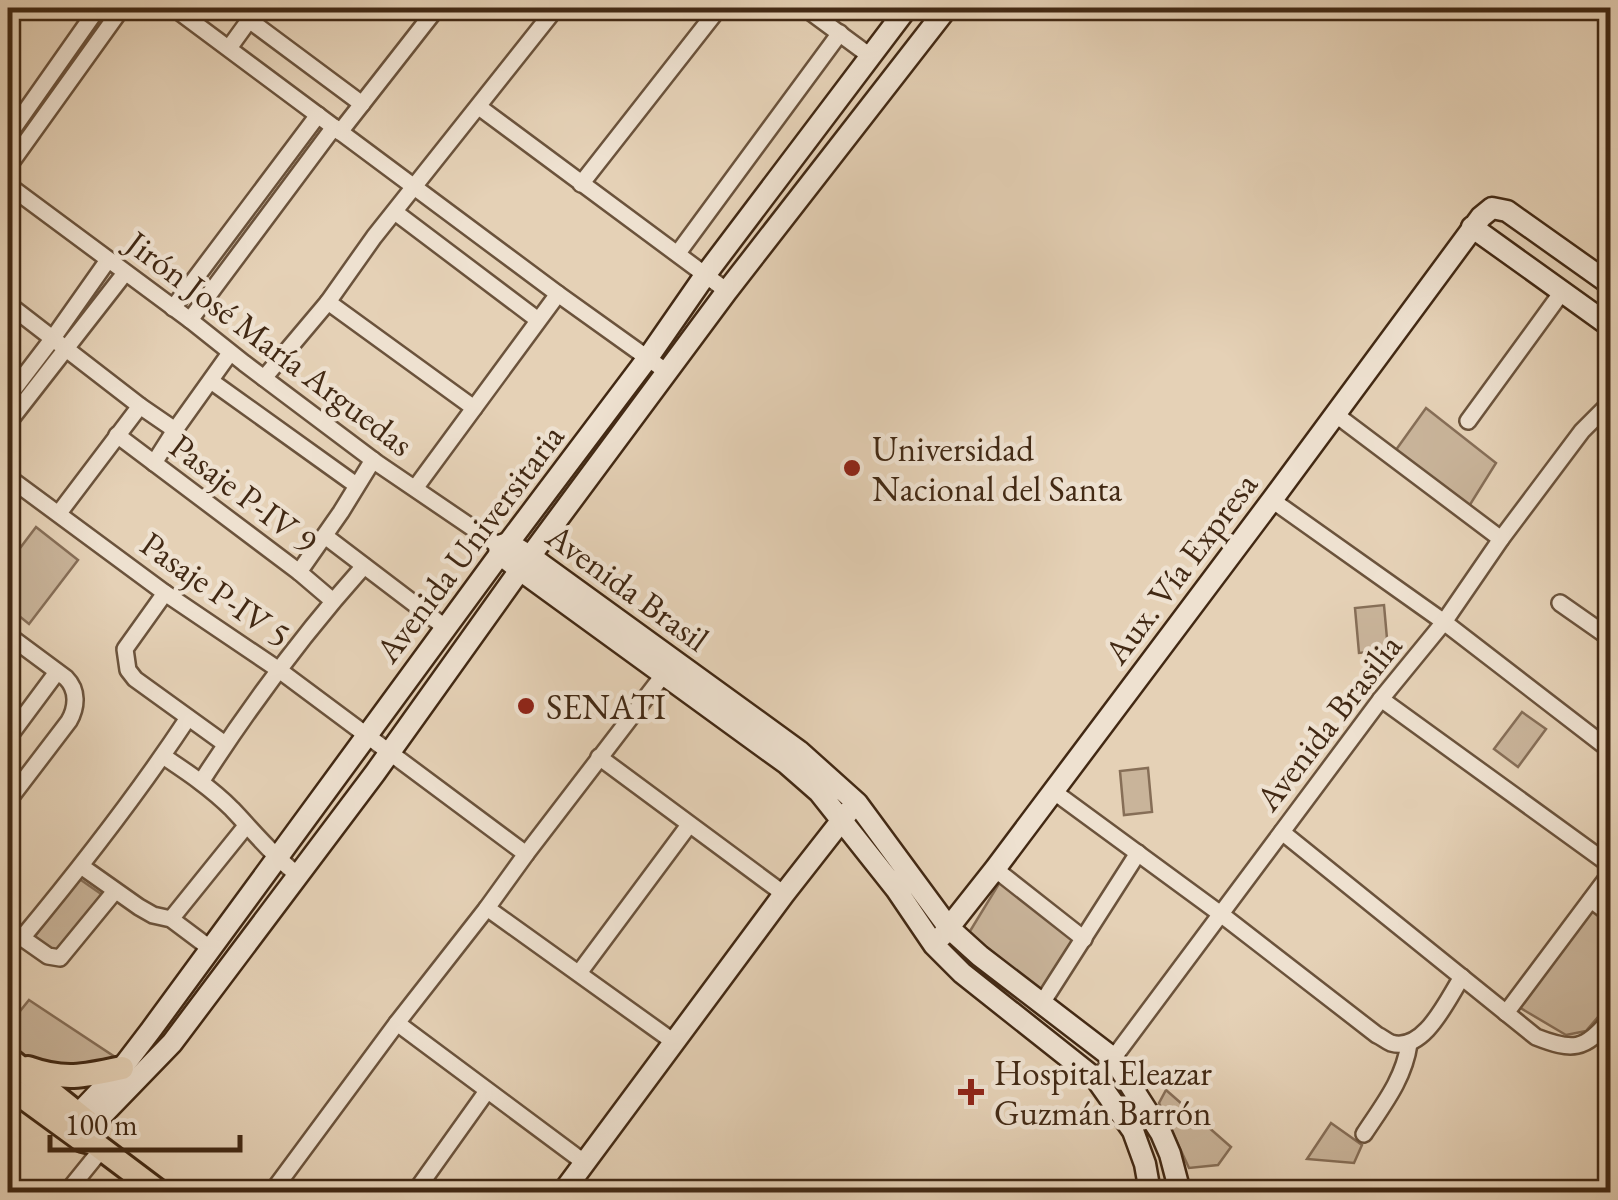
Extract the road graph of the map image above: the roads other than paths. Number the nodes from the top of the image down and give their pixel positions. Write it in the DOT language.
graph roads {
  1 [pos="98,8"];
  2 [pos="122,8"];
  3 [pos="174,8"];
  4 [pos="556,8"];
  5 [pos="719,8"];
  6 [pos="805,8"];
  7 [pos="907,8"];
  8 [pos="946,8"];
  9 [pos="431,10"];
  10 [pos="254,14"];
  11 [pos="840,34"];
  12 [pos="229,48"];
  13 [pos="870,56"];
  14 [pos="362,104"];
  15 [pos="479,107"];
  16 [pos="318,115"];
  17 [pos="337,130"];
  18 [pos="8,136"];
  19 [pos="8,167"];
  20 [pos="581,184"];
  21 [pos="8,186"];
  22 [pos="416,186"];
  23 [pos="394,212"];
  24 [pos="1472,227"];
  25 [pos="678,253"];
  26 [pos="108,260"];
  27 [pos="125,273"];
  28 [pos="706,274"];
  29 [pos="1610,284"];
  30 [pos="728,291"];
  31 [pos="1562,292"];
  32 [pos="558,294"];
  33 [pos="328,302"];
  34 [pos="8,304"];
  35 [pos="174,308"];
  36 [pos="1605,316"];
  37 [pos="190,320"];
  38 [pos="538,320"];
  39 [pos="59,343"];
  40 [pos="237,358"];
  41 [pos="647,359"];
  42 [pos="667,372"];
  43 [pos="264,378"];
  44 [pos="211,381"];
  45 [pos="226,391"];
  46 [pos="8,396"];
  47 [pos="1610,404"];
  48 [pos="140,406"];
  49 [pos="474,408"];
  50 [pos="1335,414"];
  51 [pos="1468,421"];
  52 [pos="8,423"];
  53 [pos="175,430"];
  54 [pos="117,435"];
  55 [pos="373,460"];
  56 [pos="154,463"];
  57 [pos="8,477"];
  58 [pos="356,484"];
  59 [pos="416,487"];
  60 [pos="1272,500"];
  61 [pos="59,513"];
  62 [pos="325,536"];
  63 [pos="1501,539"];
  64 [pos="503,548"];
  65 [pos="525,563"];
  66 [pos="364,566"];
  67 [pos="299,572"];
  68 [pos="165,592"];
  69 [pos="332,601"];
  70 [pos="1560,602"];
  71 [pos="1444,622"];
  72 [pos="446,628"];
  73 [pos="8,635"];
  74 [pos="1610,638"];
  75 [pos="279,670"];
  76 [pos="56,672"];
  77 [pos="664,674"];
  78 [pos="1381,699"];
  79 [pos="188,718"];
  80 [pos="366,735"];
  81 [pos="8,738"];
  82 [pos="226,744"];
  83 [pos="1610,750"];
  84 [pos="388,752"];
  85 [pos="163,756"];
  86 [pos="600,756"];
  87 [pos="201,782"];
  88 [pos="1052,791"];
  89 [pos="8,802"];
  90 [pos="857,802"];
  91 [pos="842,819"];
  92 [pos="689,825"];
  93 [pos="246,826"];
  94 [pos="1282,832"];
  95 [pos="1138,853"];
  96 [pos="526,854"];
  97 [pos="278,860"];
  98 [pos="1610,865"];
  99 [pos="82,866"];
  100 [pos="995,868"];
  101 [pos="1610,874"];
  102 [pos="298,876"];
  103 [pos="115,891"];
  104 [pos="784,894"];
  105 [pos="1591,900"];
  106 [pos="487,908"];
  107 [pos="1610,914"];
  108 [pos="1222,915"];
  109 [pos="171,920"];
  110 [pos="8,928"];
  111 [pos="950,928"];
  112 [pos="22,938"];
  113 [pos="1084,938"];
  114 [pos="934,945"];
  115 [pos="211,949"];
  116 [pos="578,973"];
  117 [pos="1462,976"];
  118 [pos="1042,1002"];
  119 [pos="1506,1013"];
  120 [pos="1610,1020"];
  121 [pos="397,1024"];
  122 [pos="674,1042"];
  123 [pos="1409,1044"];
  124 [pos="1113,1058"];
  125 [pos="10,1060"];
  126 [pos="122,1068"];
  127 [pos="1096,1080"];
  128 [pos="487,1090"];
  129 [pos="9,1091"];
  130 [pos="85,1133"];
  131 [pos="1364,1134"];
  132 [pos="585,1163"];
  133 [pos="1179,1186"];
  134 [pos="1150,1190"];
  135 [pos="67,1192"];
  136 [pos="158,1192"];
  137 [pos="272,1192"];
  138 [pos="415,1192"];
  139 [pos="562,1192"];
  1 -- 18 [label="street"];
  2 -- 19 [label="street"];
  3 -- 12 [label="street"];
  4 -- 15 [label="street"];
  5 -- 20 [label="street"];
  6 -- 11 [label="street"];
  7 -- 13 [label="main road, Avenida Universitaria"];
  8 -- 30 [label="main road, Avenida Universitaria"];
  9 -- 14 [label="street"];
  10 -- 12 [label="street"];
  10 -- 14 [label="street"];
  11 -- 13 [label="street"];
  11 -- 25 [label="street"];
  12 -- 16 [label="street"];
  13 -- 28 [label="main road, Avenida Universitaria"];
  14 -- 17 [label="street"];
  15 -- 20 [label="street"];
  15 -- 22 [label="street"];
  16 -- 17 [label="street"];
  16 -- 35 [label="street"];
  17 -- 22 [label="street"];
  17 -- 37 [label="street"];
  20 -- 25 [label="street"];
  21 -- 26 [label="street, Jirón José María Arguedas"];
  22 -- 23 [label="street"];
  22 -- 32 [label="street"];
  23 -- 33 [label="street"];
  23 -- 38 [label="street"];
  24 -- 29 [label="main road"];
  24 -- 31 [label="main road"];
  24 -- 50 [label="main road, Aux. Vía Expresa"];
  25 -- 28 [label="street"];
  26 -- 27 [label="street, Jirón José María Arguedas"];
  26 -- 39 [label="street"];
  27 -- 35 [label="street, Jirón José María Arguedas"];
  27 -- 39 [label="street"];
  28 -- 30 [label="street"];
  28 -- 41 [label="main road, Avenida Universitaria"];
  30 -- 42 [label="main road, Avenida Universitaria"];
  31 -- 36 [label="main road"];
  31 -- 51 [label="street"];
  32 -- 38 [label="street"];
  32 -- 41 [label="street"];
  33 -- 43 [label="street"];
  33 -- 49 [label="street"];
  34 -- 39 [label="street"];
  35 -- 37 [label="street, Jirón José María Arguedas"];
  37 -- 40 [label="street, Jirón José María Arguedas"];
  38 -- 49 [label="street"];
  39 -- 46 [label="street"];
  39 -- 48 [label="street"];
  39 -- 52 [label="street"];
  40 -- 43 [label="street, Jirón José María Arguedas"];
  40 -- 44 [label="street"];
  40 -- 45 [label="street"];
  41 -- 42 [label="street"];
  41 -- 64 [label="main road, Avenida Universitaria"];
  42 -- 65 [label="main road, Avenida Universitaria"];
  43 -- 55 [label="street, Jirón José María Arguedas"];
  44 -- 45 [label="street"];
  44 -- 53 [label="street"];
  45 -- 58 [label="street"];
  47 -- 63 [label="street, Avenida Brasilia"];
  48 -- 53 [label="street"];
  48 -- 54 [label="street"];
  49 -- 59 [label="street"];
  50 -- 60 [label="main road, Aux. Vía Expresa"];
  50 -- 63 [label="street"];
  53 -- 56 [label="street"];
  54 -- 56 [label="street, Pasaje P-IV 9"];
  54 -- 61 [label="street"];
  55 -- 58 [label="street"];
  55 -- 59 [label="street, Jirón José María Arguedas"];
  56 -- 67 [label="street, Pasaje P-IV 9"];
  57 -- 61 [label="street, Pasaje P-IV 5"];
  58 -- 62 [label="street"];
  59 -- 64 [label="street, Jirón José María Arguedas"];
  60 -- 71 [label="street"];
  60 -- 88 [label="main road, Aux. Vía Expresa"];
  61 -- 68 [label="street, Pasaje P-IV 5"];
  62 -- 66 [label="street"];
  62 -- 67 [label="street"];
  63 -- 71 [label="street, Avenida Brasilia"];
  64 -- 65 [label="main road, Avenida Brasil"];
  64 -- 72 [label="main road, Avenida Universitaria"];
  65 -- 77 [label="main road, Avenida Brasil"];
  65 -- 84 [label="main road, Avenida Universitaria"];
  65 -- 90 [label="main road, Avenida Brasil"];
  66 -- 69 [label="street"];
  66 -- 72 [label="street"];
  67 -- 69 [label="street, Pasaje P-IV 9"];
  68 -- 75 [label="street, Pasaje P-IV 5"];
  68 -- 79 [label="street"];
  69 -- 75 [label="street"];
  70 -- 74 [label="street"];
  71 -- 78 [label="street, Avenida Brasilia"];
  71 -- 83 [label="street"];
  72 -- 80 [label="main road, Avenida Universitaria"];
  73 -- 76 [label="street"];
  75 -- 80 [label="street, Pasaje P-IV 5"];
  75 -- 82 [label="street"];
  76 -- 81 [label="street"];
  76 -- 89 [label="street"];
  77 -- 86 [label="street"];
  77 -- 91 [label="main road, Avenida Brasil"];
  78 -- 94 [label="street, Avenida Brasilia"];
  78 -- 98 [label="street"];
  79 -- 82 [label="street"];
  79 -- 85 [label="street"];
  80 -- 84 [label="street, Pasaje P-IV 5"];
  80 -- 97 [label="main road, Avenida Universitaria"];
  82 -- 87 [label="street"];
  84 -- 96 [label="street, Pasaje P-IV 5"];
  84 -- 102 [label="main road, Avenida Universitaria"];
  85 -- 87 [label="street"];
  85 -- 99 [label="street"];
  86 -- 92 [label="street"];
  86 -- 96 [label="street"];
  87 -- 93 [label="street"];
  88 -- 95 [label="street"];
  88 -- 100 [label="main road, Aux. Vía Expresa"];
  90 -- 91 [label="main road"];
  90 -- 111 [label="main road, Avenida Brasil"];
  91 -- 104 [label="main road"];
  91 -- 114 [label="main road, Avenida Brasil"];
  92 -- 104 [label="street"];
  92 -- 116 [label="street"];
  93 -- 97 [label="street"];
  93 -- 109 [label="street"];
  94 -- 108 [label="street, Avenida Brasilia"];
  94 -- 117 [label="street"];
  95 -- 108 [label="street"];
  95 -- 113 [label="street"];
  96 -- 106 [label="street"];
  97 -- 102 [label="street"];
  97 -- 115 [label="main road, Avenida Universitaria"];
  99 -- 103 [label="street"];
  99 -- 112 [label="street"];
  100 -- 111 [label="main road, Aux. Vía Expresa"];
  100 -- 113 [label="street"];
  101 -- 105 [label="street"];
  102 -- 130 [label="main road, Avenida Universitaria"];
  103 -- 109 [label="street"];
  103 -- 112 [label="street"];
  104 -- 122 [label="main road"];
  105 -- 107 [label="street"];
  105 -- 119 [label="street"];
  106 -- 116 [label="street"];
  106 -- 121 [label="street"];
  108 -- 123 [label="street"];
  108 -- 124 [label="street, Avenida Brasilia"];
  109 -- 115 [label="street"];
  110 -- 112 [label="street"];
  111 -- 114 [label="main road, Aux. Vía Expresa"];
  111 -- 118 [label="main road, Avenida Brasil"];
  113 -- 118 [label="street"];
  114 -- 127 [label="main road, Avenida Brasil"];
  115 -- 126 [label="main road, Avenida Universitaria"];
  116 -- 122 [label="street"];
  117 -- 119 [label="street"];
  117 -- 123 [label="street"];
  118 -- 124 [label="main road, Avenida Brasil"];
  119 -- 120 [label="street"];
  121 -- 128 [label="street"];
  121 -- 137 [label="street"];
  122 -- 132 [label="main road"];
  123 -- 131 [label="street"];
  124 -- 127 [label="street, Avenida Brasilia"];
  124 -- 133 [label="main road, Avenida Brasil"];
  125 -- 126 [label="main road"];
  125 -- 130 [label="main road"];
  126 -- 130 [label="main road, Avenida Universitaria"];
  127 -- 134 [label="main road, Avenida Brasil"];
  128 -- 132 [label="street"];
  128 -- 138 [label="street"];
  129 -- 130 [label="main road"];
  130 -- 135 [label="street"];
  130 -- 136 [label="main road"];
  132 -- 139 [label="main road"];
  133 -- 134 [label="main road"];
}
